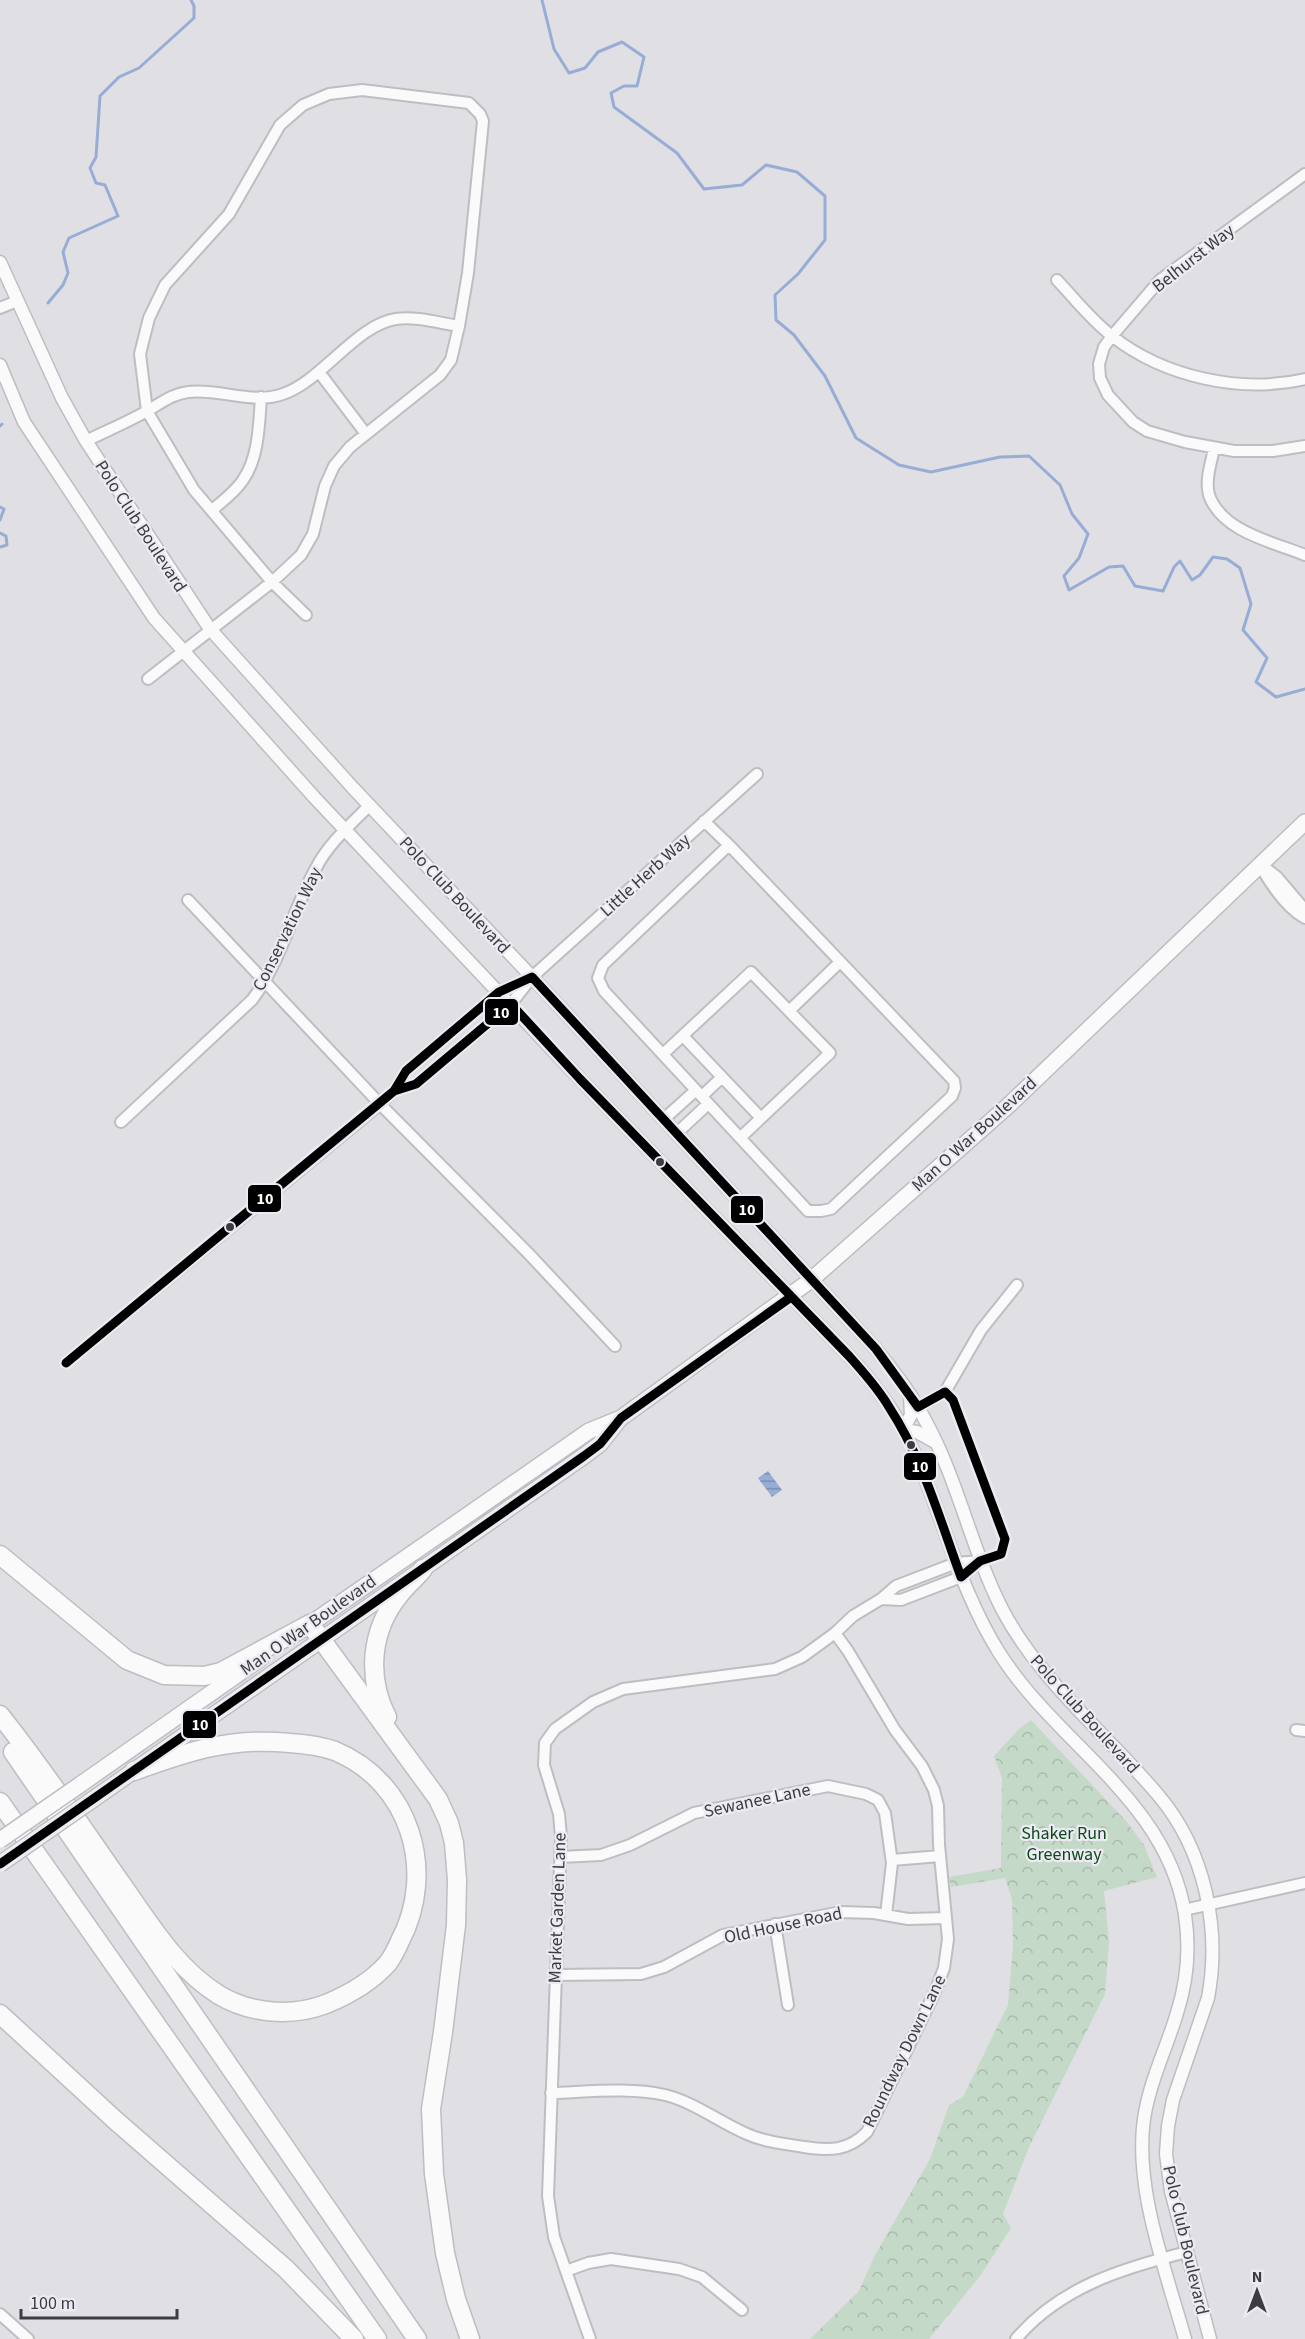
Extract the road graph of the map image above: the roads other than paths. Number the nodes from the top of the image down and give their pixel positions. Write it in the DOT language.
graph roads {
  1 [pos="1305,174"];
  2 [pos="0,262"];
  3 [pos="3,277"];
  4 [pos="1057,280"];
  5 [pos="17,301"];
  6 [pos="0,308"];
  7 [pos="459,326"];
  8 [pos="1112,336"];
  9 [pos="0,365"];
  10 [pos="319,372"];
  11 [pos="1305,380"];
  12 [pos="261,397"];
  13 [pos="147,411"];
  14 [pos="366,434"];
  15 [pos="86,441"];
  16 [pos="1305,446"];
  17 [pos="1214,449"];
  18 [pos="212,510"];
  19 [pos="1305,555"];
  20 [pos="272,582"];
  21 [pos="306,615"];
  22 [pos="210,629"];
  23 [pos="183,651"];
  24 [pos="148,679"];
  25 [pos="757,774"];
  26 [pos="370,805"];
  27 [pos="704,821"];
  28 [pos="1305,822"];
  29 [pos="345,830"];
  30 [pos="729,845"];
  31 [pos="1260,865"];
  32 [pos="188,900"];
  33 [pos="1305,910"];
  34 [pos="1305,918"];
  35 [pos="840,962"];
  36 [pos="532,977"];
  37 [pos="266,982"];
  38 [pos="499,992"];
  39 [pos="511,1004"];
  40 [pos="790,1010"];
  41 [pos="682,1036"];
  42 [pos="663,1054"];
  43 [pos="722,1077"];
  44 [pos="394,1091"];
  45 [pos="702,1097"];
  46 [pos="380,1104"];
  47 [pos="761,1118"];
  48 [pos="664,1119"];
  49 [pos="121,1122"];
  50 [pos="677,1133"];
  51 [pos="741,1137"];
  52 [pos="812,1280"];
  53 [pos="1017,1285"];
  54 [pos="791,1297"];
  55 [pos="615,1346"];
  56 [pos="66,1363"];
  57 [pos="910,1393"];
  58 [pos="918,1407"];
  59 [pos="621,1418"];
  60 [pos="903,1430"];
  61 [pos="936,1443"];
  62 [pos="0,1555"];
  63 [pos="981,1561"];
  64 [pos="956,1563"];
  65 [pos="423,1569"];
  66 [pos="961,1577"];
  67 [pos="881,1599"];
  68 [pos="310,1624"];
  69 [pos="835,1634"];
  70 [pos="323,1639"];
  71 [pos="0,1715"];
  72 [pos="0,1733"];
  73 [pos="411,1761"];
  74 [pos="134,1771"];
  75 [pos="0,1802"];
  76 [pos="0,1840"];
  77 [pos="940,1856"];
  78 [pos="560,1857"];
  79 [pos="892,1860"];
  80 [pos="0,1864"];
  81 [pos="1305,1883"];
  82 [pos="1208,1905"];
  83 [pos="1184,1910"];
  84 [pos="886,1915"];
  85 [pos="946,1918"];
  86 [pos="775,1924"];
  87 [pos="556,1975"];
  88 [pos="788,2005"];
  89 [pos="0,2014"];
  90 [pos="0,2026"];
  91 [pos="551,2093"];
  92 [pos="99,2106"];
  93 [pos="1187,2252"];
  94 [pos="1163,2258"];
  95 [pos="566,2271"];
  96 [pos="742,2310"];
  97 [pos="0,2314"];
  98 [pos="28,2339"];
  99 [pos="354,2339"];
  100 [pos="377,2339"];
  101 [pos="417,2339"];
  102 [pos="470,2339"];
  103 [pos="590,2339"];
  104 [pos="1016,2339"];
  105 [pos="1185,2339"];
  106 [pos="1210,2339"];
  1 -- 8 [label="street, Belhurst Way"];
  2 -- 3 [label="street, Polo Club Boulevard"];
  3 -- 5 [label="street, Polo Club Boulevard"];
  4 -- 8 [label="street"];
  5 -- 6 [label="street"];
  5 -- 15 [label="street, Polo Club Boulevard"];
  7 -- 10 [label="street"];
  7 -- 13 [label="street"];
  7 -- 14 [label="street"];
  8 -- 11 [label="street"];
  8 -- 17 [label="street, Belhurst Way"];
  9 -- 23 [label="street, Polo Club Boulevard"];
  10 -- 12 [label="street"];
  10 -- 14 [label="street"];
  12 -- 13 [label="street"];
  12 -- 18 [label="street"];
  13 -- 15 [label="street"];
  13 -- 18 [label="street"];
  14 -- 20 [label="street"];
  15 -- 22 [label="street, Polo Club Boulevard"];
  16 -- 17 [label="street, Belhurst Way"];
  17 -- 19 [label="street"];
  18 -- 20 [label="street"];
  20 -- 21 [label="street"];
  20 -- 22 [label="street"];
  22 -- 23 [label="street"];
  22 -- 26 [label="street, Polo Club Boulevard"];
  23 -- 24 [label="street"];
  23 -- 29 [label="street, Polo Club Boulevard"];
  25 -- 27 [label="street, Little Herb Way"];
  26 -- 29 [label="street, Conservation Way"];
  26 -- 36 [label="street, Polo Club Boulevard"];
  27 -- 30 [label="street"];
  27 -- 36 [label="street, Little Herb Way"];
  28 -- 31 [label="main road, Man O War Boulevard"];
  29 -- 37 [label="street, Conservation Way"];
  29 -- 38 [label="street, Polo Club Boulevard"];
  30 -- 35 [label="street"];
  30 -- 42 [label="street"];
  31 -- 33 [label="street"];
  31 -- 34 [label="street"];
  31 -- 52 [label="main road, Man O War Boulevard"];
  32 -- 37 [label="street"];
  35 -- 40 [label="street"];
  35 -- 51 [label="street"];
  36 -- 38 [label="street"];
  36 -- 39 [label="street"];
  36 -- 48 [label="street, Polo Club Boulevard"];
  37 -- 46 [label="street"];
  37 -- 49 [label="street, Conservation Way"];
  38 -- 39 [label="street, Polo Club Boulevard"];
  38 -- 44 [label="street"];
  39 -- 44 [label="street"];
  39 -- 54 [label="street, Polo Club Boulevard"];
  40 -- 41 [label="street"];
  40 -- 47 [label="street"];
  41 -- 42 [label="street"];
  41 -- 43 [label="street"];
  42 -- 45 [label="street"];
  43 -- 45 [label="street"];
  43 -- 47 [label="street"];
  44 -- 46 [label="street"];
  45 -- 48 [label="street"];
  45 -- 50 [label="street"];
  45 -- 51 [label="street"];
  46 -- 55 [label="street"];
  46 -- 56 [label="street"];
  47 -- 51 [label="street"];
  48 -- 50 [label="street, Polo Club Boulevard"];
  50 -- 52 [label="street, Polo Club Boulevard"];
  52 -- 54 [label="main road, Man O War Boulevard"];
  52 -- 57 [label="street, Polo Club Boulevard"];
  53 -- 58 [label="street"];
  54 -- 59 [label="main road, Man O War Boulevard"];
  54 -- 60 [label="street, Polo Club Boulevard"];
  57 -- 58 [label="street, Polo Club Boulevard"];
  57 -- 60 [label="street"];
  58 -- 61 [label="street, Polo Club Boulevard"];
  59 -- 65 [label="main road, Man O War Boulevard"];
  59 -- 68 [label="main road, Man O War Boulevard"];
  60 -- 61 [label="street"];
  60 -- 64 [label="street, Polo Club Boulevard"];
  61 -- 63 [label="street, Polo Club Boulevard"];
  62 -- 68 [label="highway"];
  63 -- 64 [label="street, Market Garden Lane"];
  63 -- 66 [label="street, Market Garden Lane"];
  63 -- 82 [label="street, Polo Club Boulevard"];
  64 -- 66 [label="street, Polo Club Boulevard"];
  64 -- 67 [label="street, Market Garden Lane"];
  65 -- 70 [label="main road, Man O War Boulevard"];
  65 -- 73 [label="highway"];
  66 -- 67 [label="street, Market Garden Lane"];
  66 -- 83 [label="street, Polo Club Boulevard"];
  67 -- 69 [label="street, Market Garden Lane"];
  68 -- 70 [label="highway"];
  68 -- 76 [label="main road, Man O War Boulevard, bridge"];
  69 -- 77 [label="street, Roundway Down Lane"];
  69 -- 78 [label="street, Market Garden Lane"];
  70 -- 73 [label="highway"];
  70 -- 74 [label="main road, Man O War Boulevard"];
  71 -- 74 [label="highway"];
  72 -- 101 [label="highway"];
  73 -- 102 [label="highway"];
  74 -- 80 [label="main road, Man O War Boulevard, bridge"];
  75 -- 100 [label="highway"];
  77 -- 79 [label="street"];
  77 -- 85 [label="street, Roundway Down Lane"];
  78 -- 79 [label="street, Sewanee Lane"];
  78 -- 87 [label="street, Market Garden Lane"];
  79 -- 84 [label="street, Sewanee Lane"];
  81 -- 82 [label="street"];
  82 -- 83 [label="street"];
  82 -- 93 [label="street, Polo Club Boulevard"];
  83 -- 94 [label="street, Polo Club Boulevard"];
  84 -- 85 [label="street, Old House Road"];
  84 -- 86 [label="street, Old House Road"];
  85 -- 91 [label="street, Roundway Down Lane"];
  86 -- 87 [label="street, Old House Road"];
  86 -- 88 [label="street"];
  87 -- 91 [label="street, Market Garden Lane"];
  89 -- 92 [label="highway"];
  90 -- 92 [label="highway"];
  91 -- 95 [label="street, Market Garden Lane"];
  92 -- 99 [label="highway"];
  93 -- 94 [label="street"];
  93 -- 106 [label="street, Polo Club Boulevard"];
  94 -- 104 [label="street"];
  94 -- 105 [label="street, Polo Club Boulevard"];
  95 -- 96 [label="street"];
  95 -- 103 [label="street, Market Garden Lane"];
  97 -- 98 [label="street"];
}
